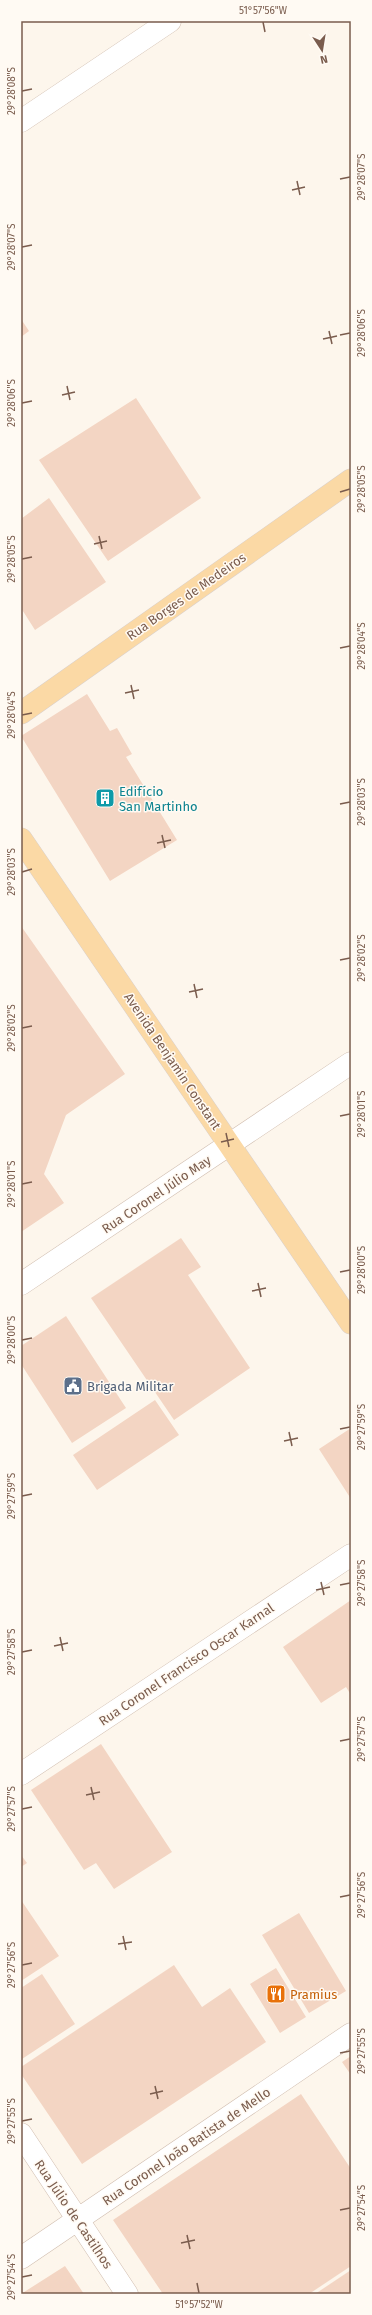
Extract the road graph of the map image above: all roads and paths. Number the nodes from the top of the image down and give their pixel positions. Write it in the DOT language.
graph roads {
  1 [pos="170,21"];
  2 [pos="21,121"];
  3 [pos="351,480"];
  4 [pos="21,713"];
  5 [pos="21,839"];
  6 [pos="351,1063"];
  7 [pos="229,1145"];
  8 [pos="21,1284"];
  9 [pos="351,1323"];
  10 [pos="351,1555"];
  11 [pos="21,1774"];
  12 [pos="351,2034"];
  13 [pos="21,2134"];
  14 [pos="78,2221"];
  15 [pos="21,2258"];
  16 [pos="127,2294"];
  1 -- 2 [label="street"];
  3 -- 4 [label="main road, Rua Borges de Medeiros"];
  5 -- 7 [label="main road, Avenida Benjamin Constant"];
  6 -- 7 [label="street, Rua Coronel Júlio May"];
  7 -- 8 [label="street, Rua Coronel Júlio May"];
  7 -- 9 [label="main road, Avenida Benjamin Constant"];
  10 -- 11 [label="street, Rua Coronel Francisco Oscar Karnal"];
  12 -- 14 [label="street, Rua Coronel João Batista de Mello"];
  13 -- 14 [label="street, Rua Júlio de Castilhos"];
  14 -- 15 [label="street, Rua Coronel João Batista de Mello"];
  14 -- 16 [label="street, Rua Júlio de Castilhos"];
}
